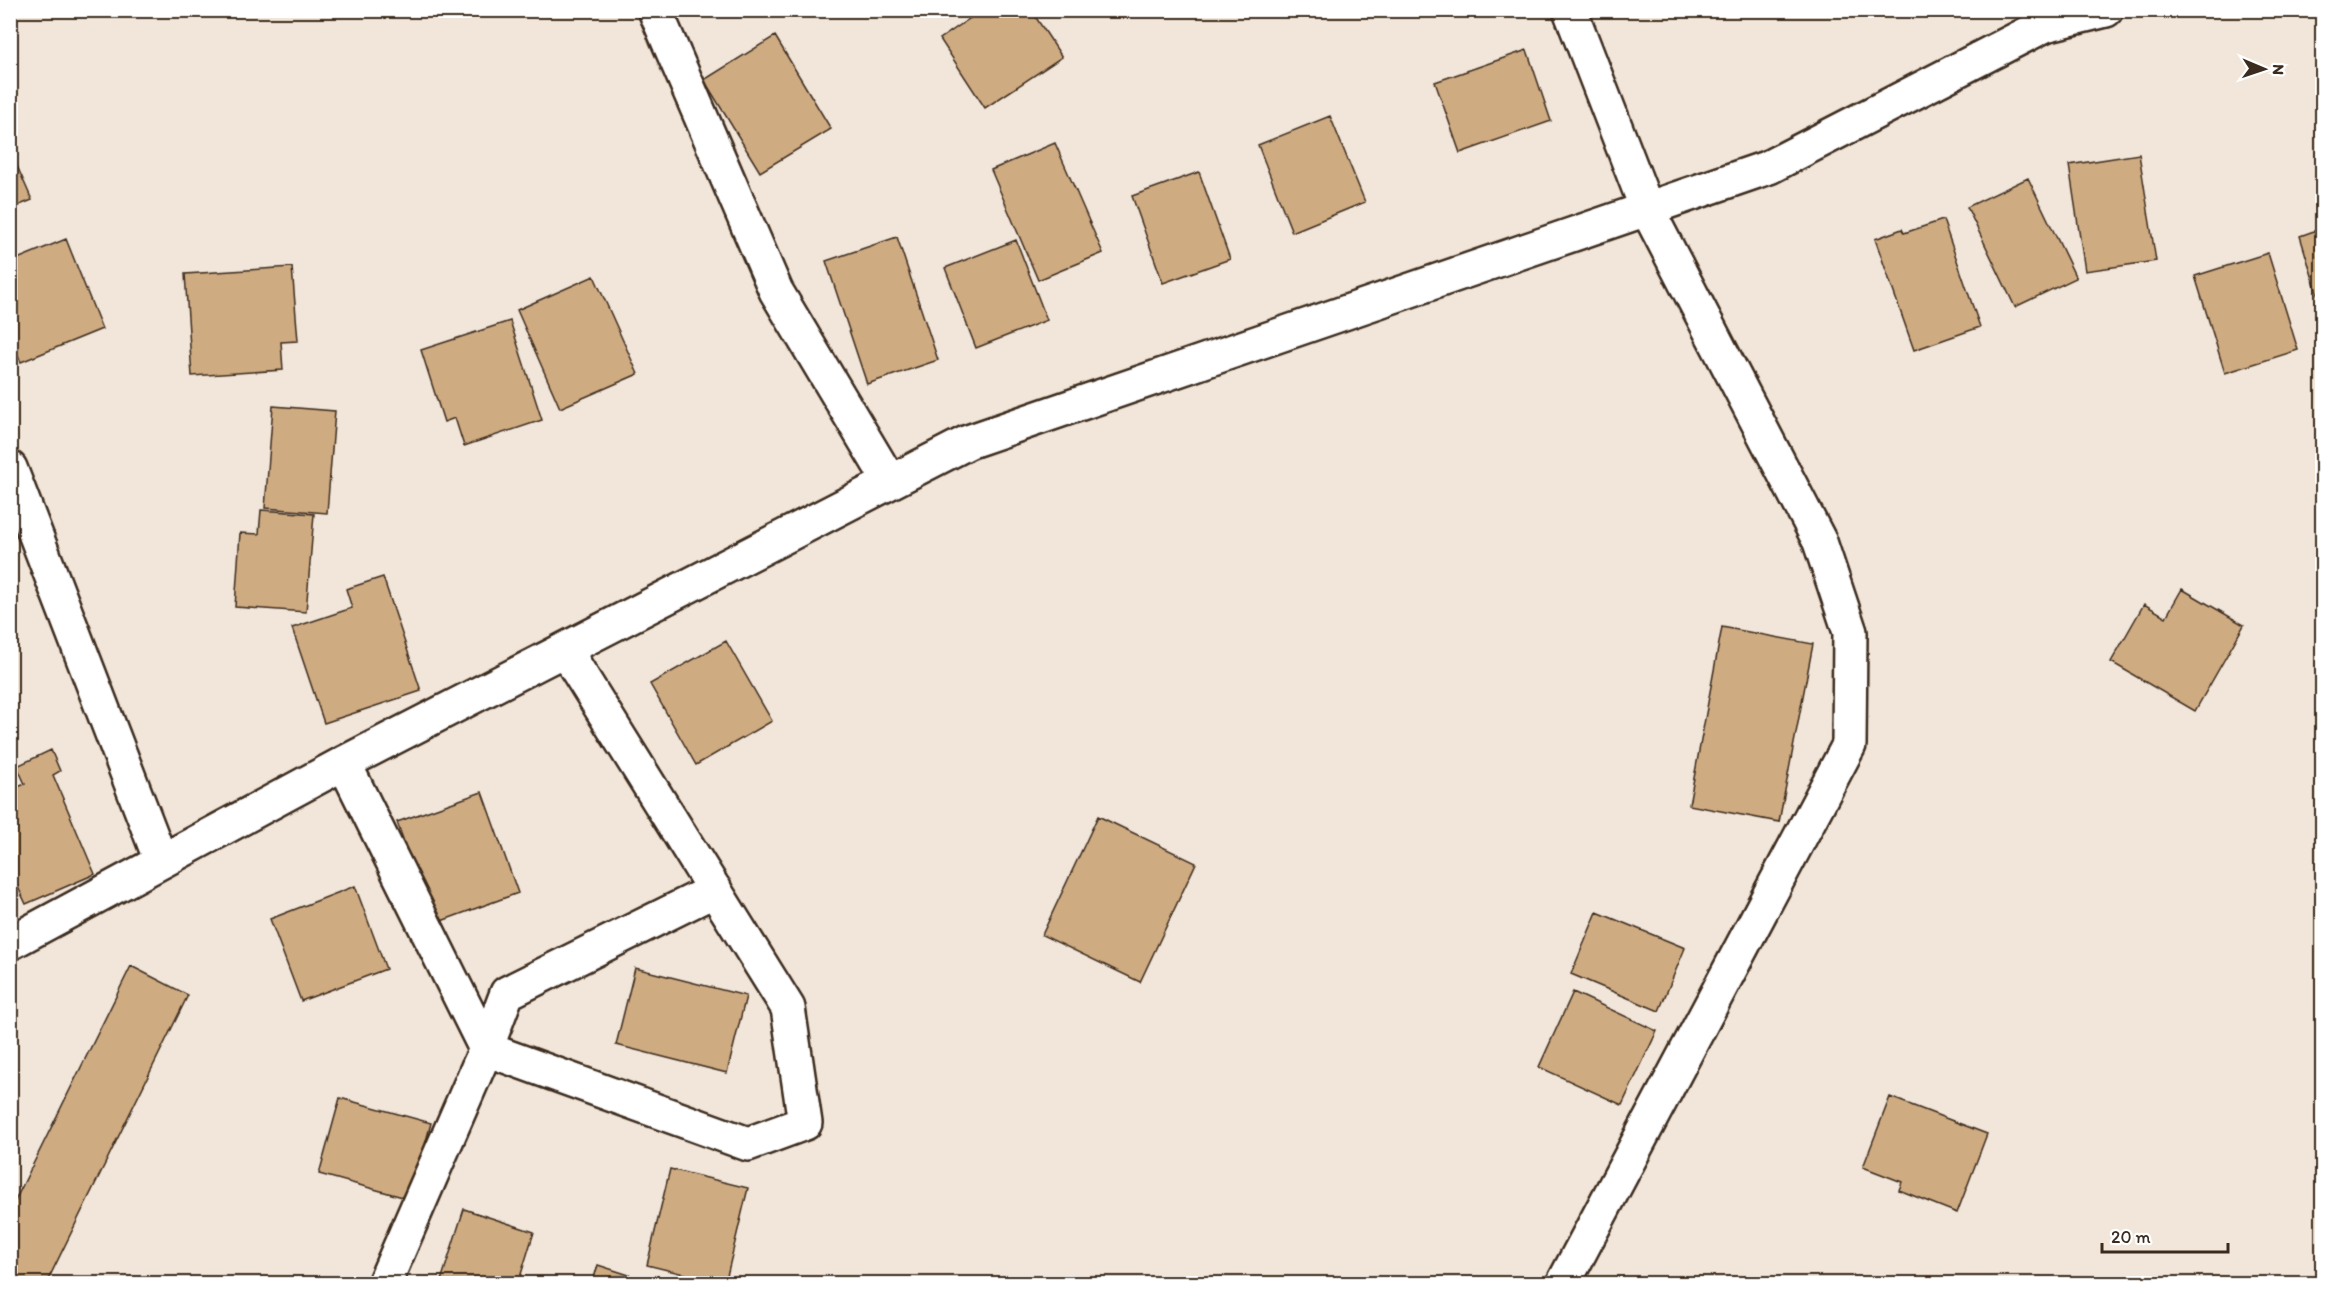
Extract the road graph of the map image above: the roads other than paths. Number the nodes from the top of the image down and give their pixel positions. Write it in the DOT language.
graph roads {
  1 [pos="655,10"];
  2 [pos="1570,10"];
  3 [pos="2106,10"];
  4 [pos="1647,209"];
  5 [pos="10,468"];
  6 [pos="890,482"];
  7 [pos="565,650"];
  8 [pos="344,763"];
  9 [pos="161,861"];
  10 [pos="715,890"];
  11 [pos="10,942"];
  12 [pos="486,1049"];
  13 [pos="384,1284"];
  14 [pos="1563,1284"];
  1 -- 6 [label="street"];
  2 -- 4 [label="street"];
  3 -- 4 [label="street"];
  4 -- 6 [label="street"];
  4 -- 14 [label="street"];
  5 -- 9 [label="street"];
  6 -- 7 [label="street"];
  7 -- 8 [label="street"];
  7 -- 10 [label="street"];
  8 -- 9 [label="street"];
  8 -- 12 [label="street"];
  9 -- 11 [label="street"];
  10 -- 12 [label="street"];
  10 -- 12 [label="street"];
  12 -- 13 [label="street"];
}
